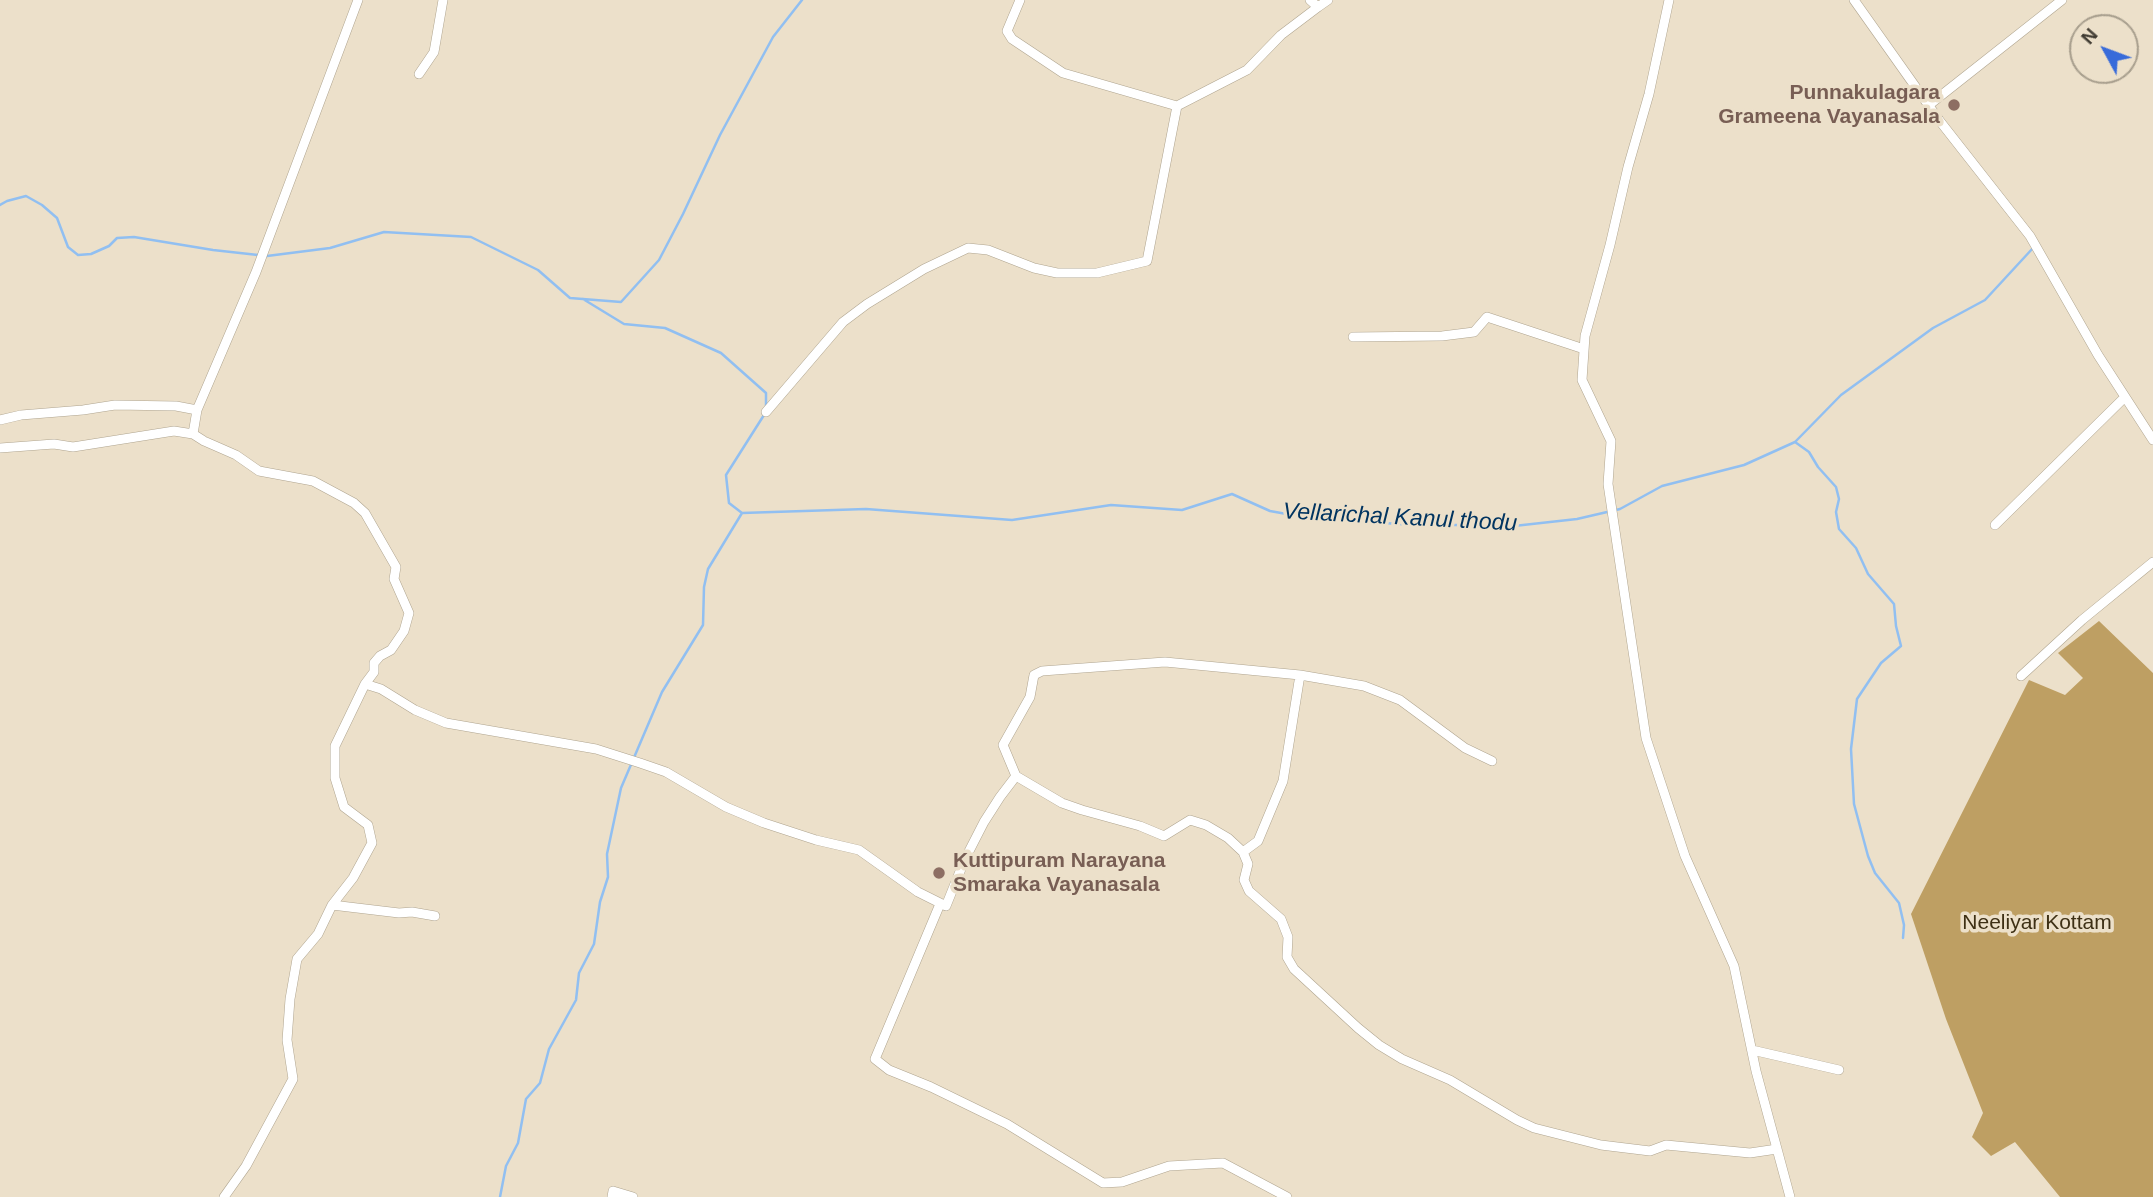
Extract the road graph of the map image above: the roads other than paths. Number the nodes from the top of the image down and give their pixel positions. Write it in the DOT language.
graph roads {
  1 [pos="358,0"];
  2 [pos="443,0"];
  3 [pos="1020,0"];
  4 [pos="1328,0"];
  5 [pos="1670,0"];
  6 [pos="1854,0"];
  7 [pos="2062,0"];
  8 [pos="1314,4"];
  9 [pos="419,74"];
  10 [pos="1929,105"];
  11 [pos="1177,106"];
  12 [pos="1353,337"];
  13 [pos="1584,349"];
  14 [pos="2125,397"];
  15 [pos="197,410"];
  16 [pos="766,412"];
  17 [pos="0,420"];
  18 [pos="194,433"];
  19 [pos="2153,440"];
  20 [pos="0,447"];
  21 [pos="1995,525"];
  22 [pos="2153,562"];
  23 [pos="1300,675"];
  24 [pos="2021,676"];
  25 [pos="365,684"];
  26 [pos="1492,761"];
  27 [pos="1016,776"];
  28 [pos="1243,852"];
  29 [pos="940,904"];
  30 [pos="332,905"];
  31 [pos="435,916"];
  32 [pos="1752,1050"];
  33 [pos="1839,1070"];
  34 [pos="1778,1152"];
  35 [pos="224,1197"];
  36 [pos="612,1197"];
  37 [pos="633,1197"];
  38 [pos="1287,1197"];
  39 [pos="1790,1197"];
  1 -- 15 [label="street"];
  2 -- 9 [label="street"];
  3 -- 11 [label="street"];
  4 -- 8 [label="street"];
  5 -- 13 [label="street"];
  6 -- 10 [label="street"];
  7 -- 10 [label="street"];
  8 -- 11 [label="street"];
  10 -- 14 [label="street"];
  11 -- 16 [label="street"];
  12 -- 13 [label="street"];
  13 -- 32 [label="street"];
  14 -- 19 [label="street"];
  14 -- 21 [label="street"];
  15 -- 17 [label="street"];
  15 -- 18 [label="street"];
  18 -- 20 [label="street"];
  18 -- 25 [label="street"];
  22 -- 24 [label="street"];
  23 -- 26 [label="street"];
  23 -- 27 [label="street"];
  23 -- 28 [label="street"];
  25 -- 29 [label="street"];
  25 -- 30 [label="street"];
  27 -- 28 [label="street"];
  27 -- 29 [label="street"];
  28 -- 34 [label="street"];
  29 -- 38 [label="street"];
  30 -- 31 [label="street"];
  30 -- 35 [label="street"];
  32 -- 33 [label="street"];
  32 -- 34 [label="street"];
  34 -- 39 [label="street"];
  36 -- 37 [label="street"];
}
